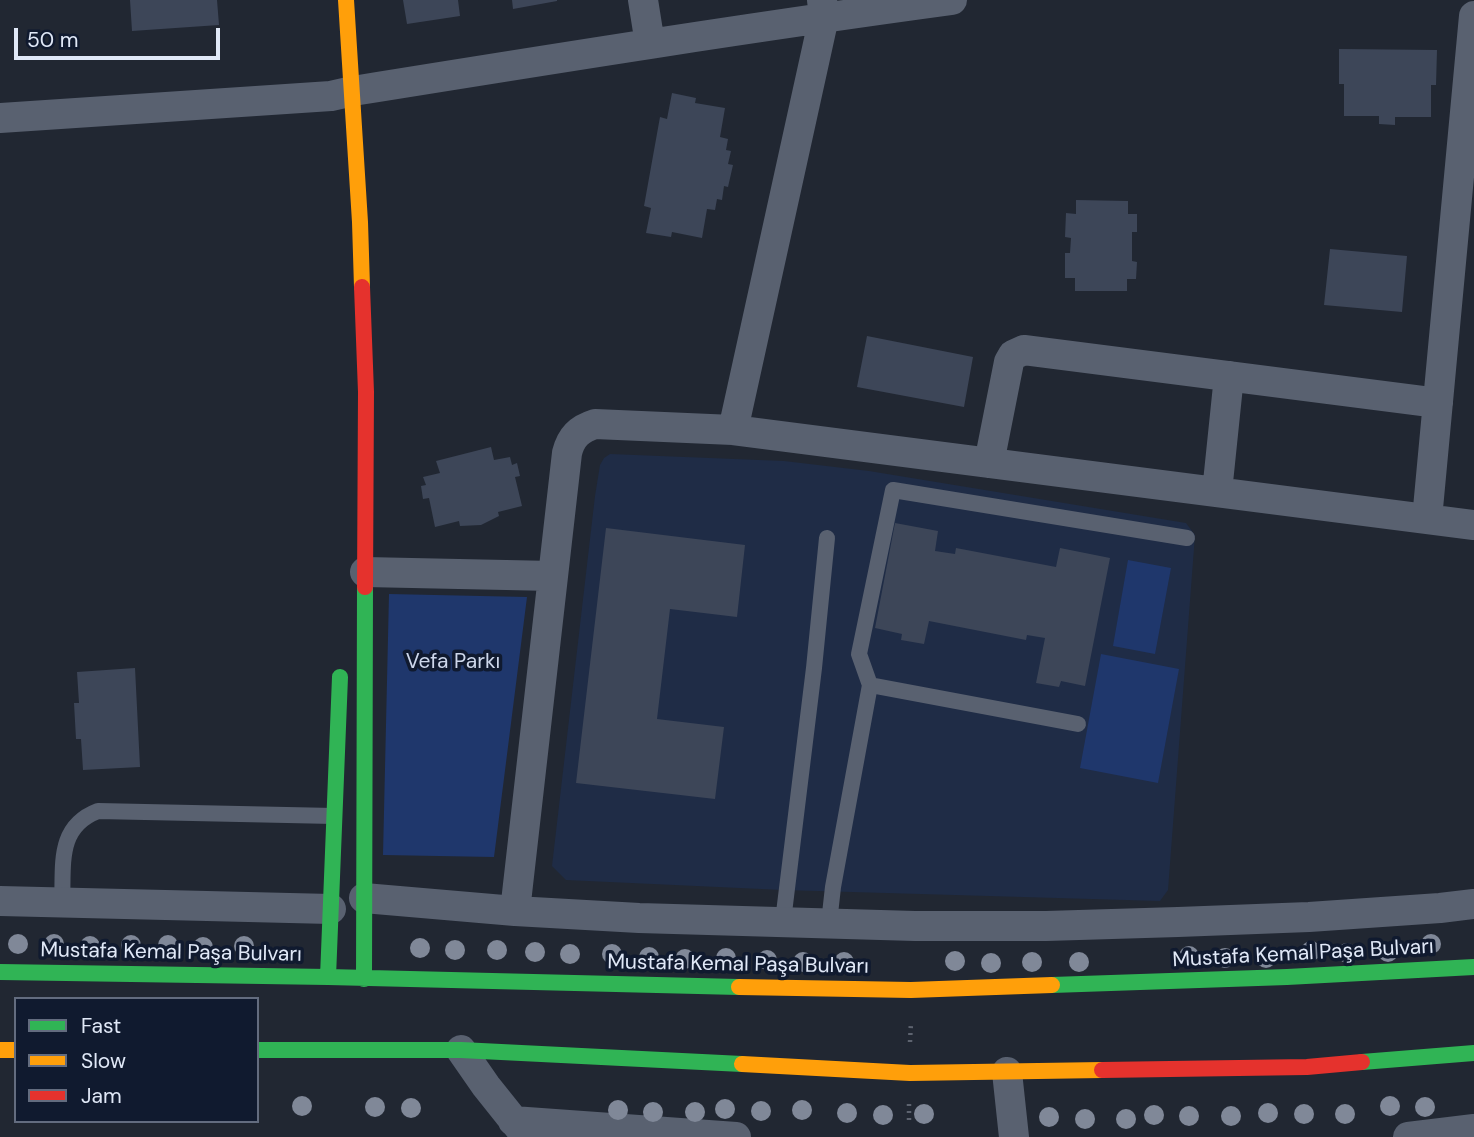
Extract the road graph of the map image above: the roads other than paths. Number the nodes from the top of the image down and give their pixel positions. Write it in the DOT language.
graph roads {
  1 [pos="346,0"];
  2 [pos="643,0"];
  3 [pos="952,0"];
  4 [pos="823,9"];
  5 [pos="1474,16"];
  6 [pos="650,44"];
  7 [pos="336,95"];
  8 [pos="0,118"];
  9 [pos="1229,376"];
  10 [pos="1438,403"];
  11 [pos="733,430"];
  12 [pos="989,463"];
  13 [pos="1217,492"];
  14 [pos="1427,519"];
  15 [pos="1474,525"];
  16 [pos="827,538"];
  17 [pos="1187,538"];
  18 [pos="365,572"];
  19 [pos="553,576"];
  20 [pos="340,664"];
  21 [pos="870,685"];
  22 [pos="1078,724"];
  23 [pos="334,816"];
  24 [pos="364,898"];
  25 [pos="0,901"];
  26 [pos="62,903"];
  27 [pos="1474,904"];
  28 [pos="331,909"];
  29 [pos="515,911"];
  30 [pos="783,921"];
  31 [pos="829,923"];
  32 [pos="1474,967"];
  33 [pos="0,972"];
  34 [pos="328,977"];
  35 [pos="363,979"];
  36 [pos="259,1050"];
  37 [pos="461,1050"];
  38 [pos="1474,1053"];
  39 [pos="1007,1072"];
  40 [pos="520,1129"];
  41 [pos="1474,1129"];
  42 [pos="736,1137"];
  43 [pos="1014,1137"];
  44 [pos="1408,1137"];
  1 -- 7 [label="main road"];
  2 -- 6 [label="street"];
  3 -- 4 [label="street"];
  4 -- 6 [label="street"];
  4 -- 11 [label="street"];
  5 -- 10 [label="street"];
  6 -- 7 [label="street"];
  7 -- 8 [label="street"];
  7 -- 18 [label="main road"];
  9 -- 10 [label="street"];
  9 -- 12 [label="street"];
  9 -- 13 [label="street"];
  10 -- 14 [label="street"];
  11 -- 12 [label="street"];
  11 -- 19 [label="street"];
  12 -- 13 [label="street"];
  13 -- 14 [label="street"];
  14 -- 15 [label="street"];
  16 -- 30 [label="lane"];
  17 -- 21 [label="lane"];
  18 -- 19 [label="street"];
  18 -- 24 [label="main road"];
  19 -- 29 [label="street"];
  20 -- 23 [label="main road"];
  21 -- 22 [label="lane"];
  21 -- 31 [label="lane"];
  23 -- 26 [label="lane"];
  23 -- 28 [label="main road"];
  24 -- 29 [label="street"];
  24 -- 35 [label="main road"];
  25 -- 26 [label="street"];
  26 -- 28 [label="street"];
  27 -- 31 [label="street"];
  28 -- 34 [label="main road"];
  29 -- 30 [label="street"];
  30 -- 31 [label="street"];
  32 -- 35 [label="main road, Mustafa Kemal Paşa Bulvarı"];
  33 -- 34 [label="main road, Mustafa Kemal Paşa Bulvarı"];
  34 -- 35 [label="main road, Mustafa Kemal Paşa Bulvarı"];
  36 -- 37 [label="main road"];
  37 -- 39 [label="main road"];
  37 -- 40 [label="street"];
  38 -- 39 [label="main road"];
  39 -- 43 [label="street"];
  40 -- 42 [label="street"];
  41 -- 44 [label="street"];
}
